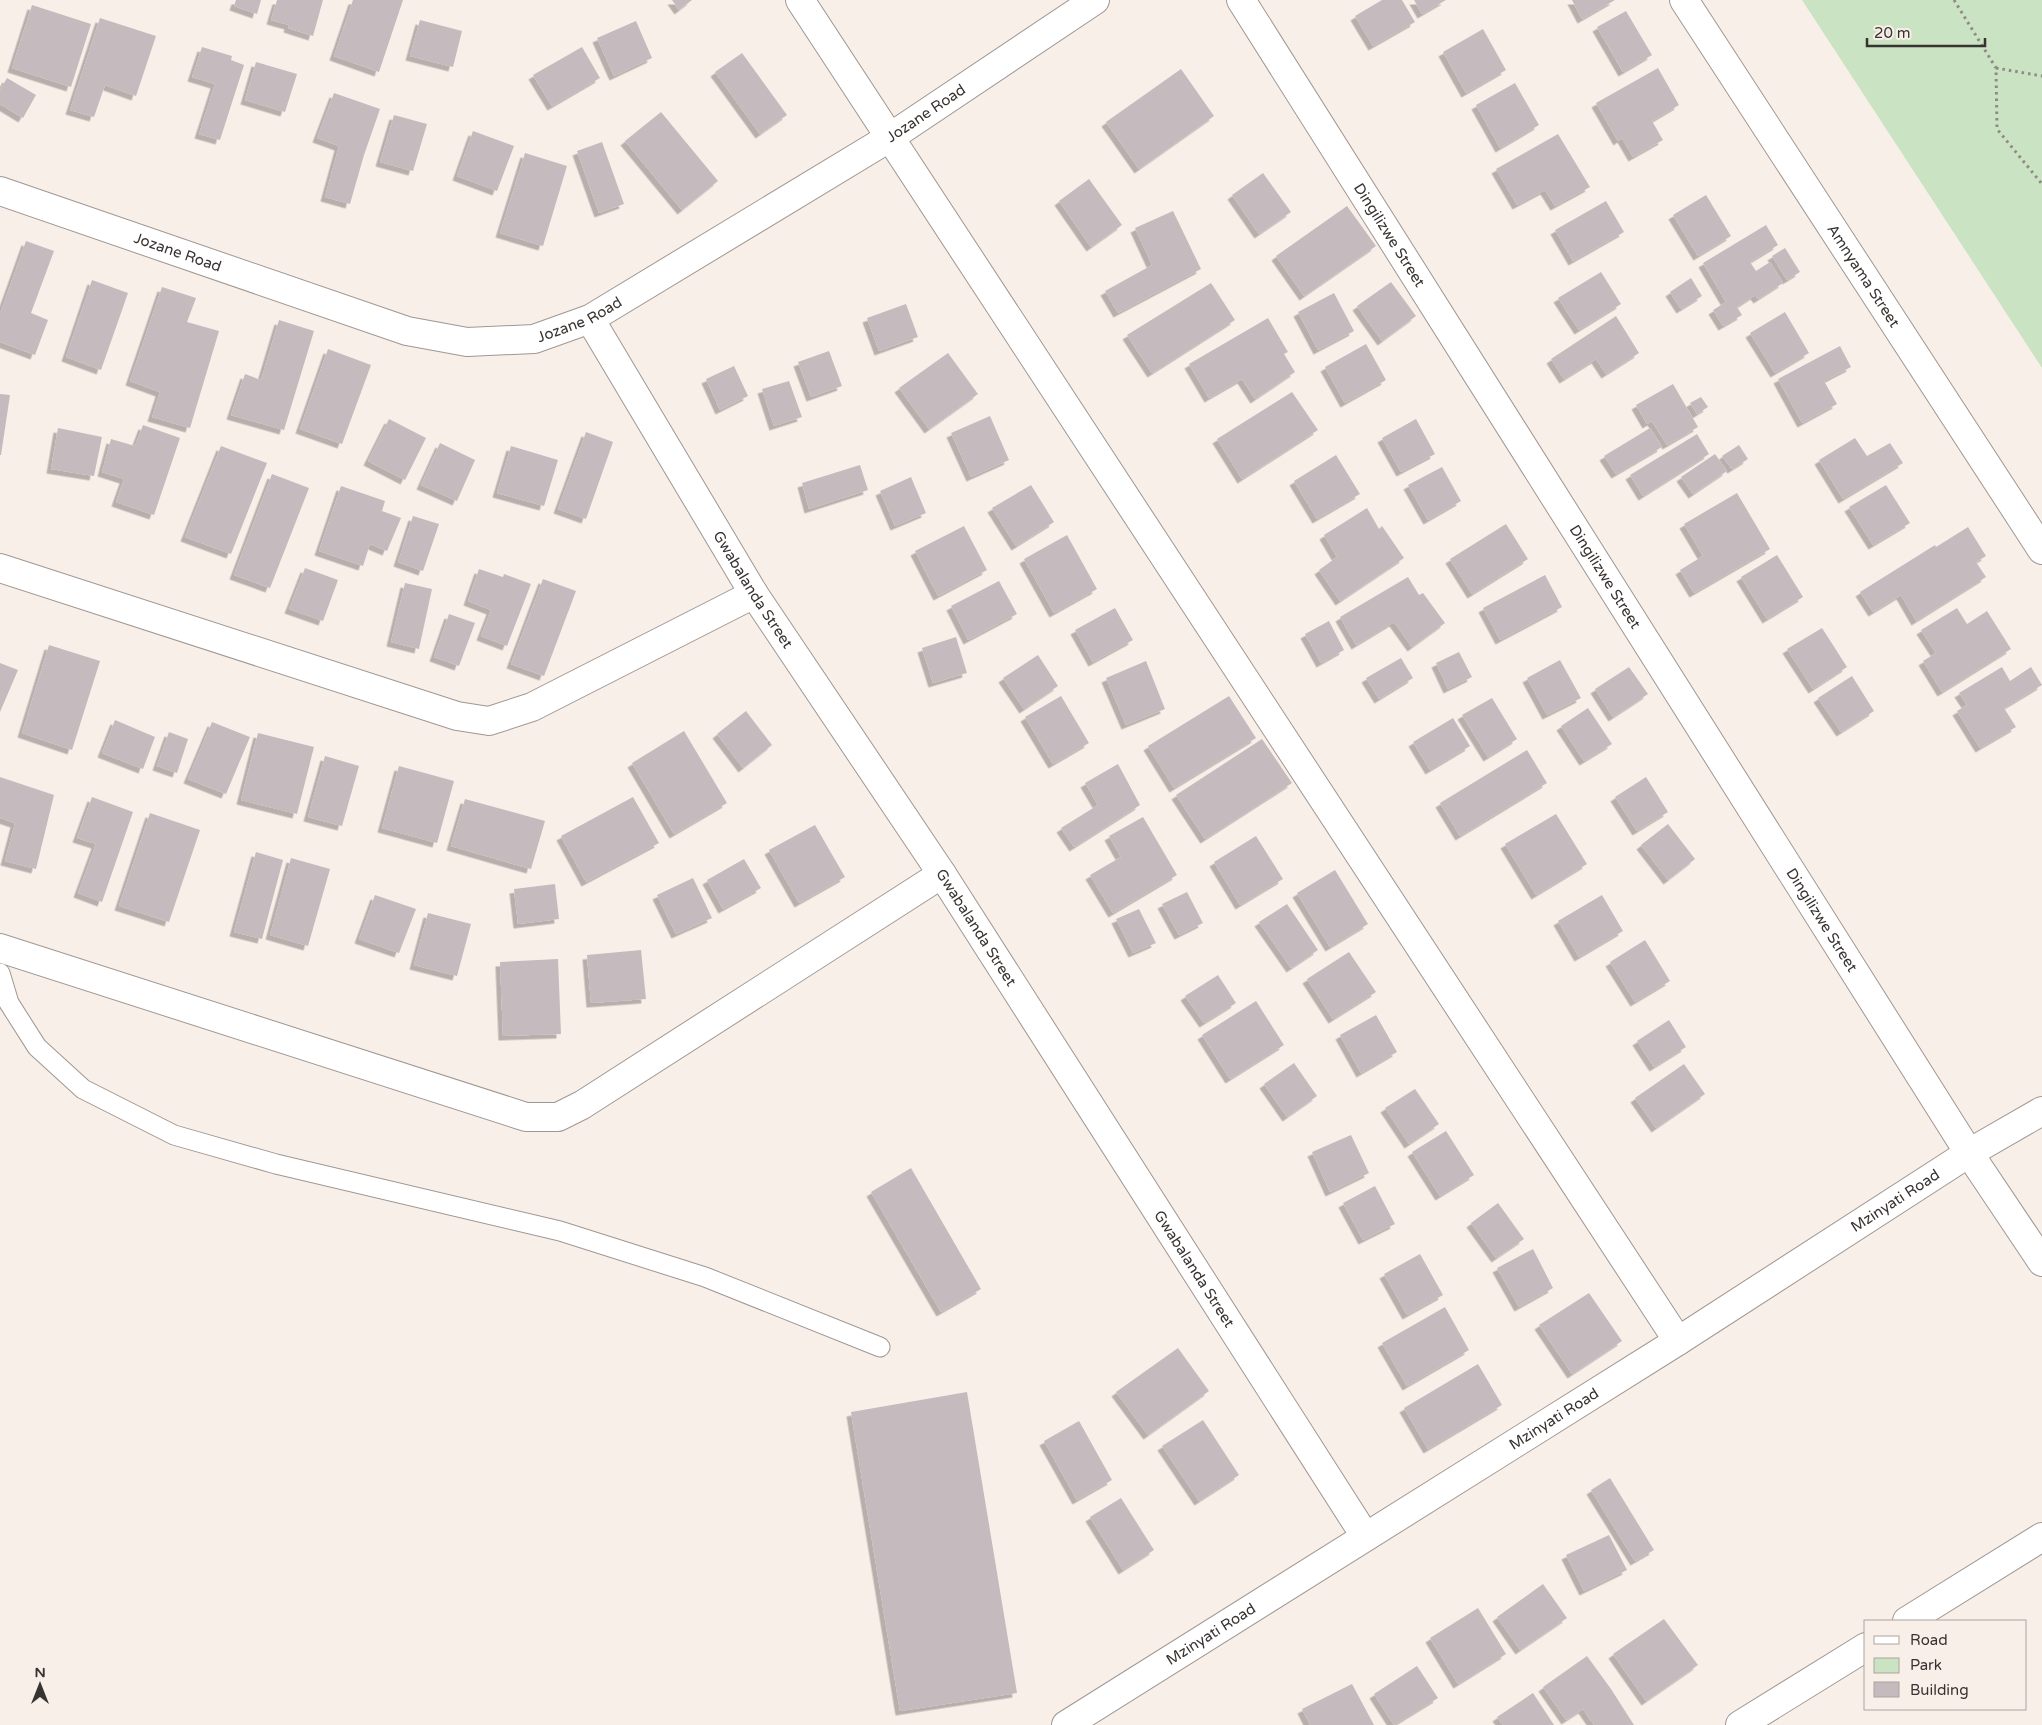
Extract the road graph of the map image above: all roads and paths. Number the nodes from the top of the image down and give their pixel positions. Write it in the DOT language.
graph roads {
  1 [pos="800,0"];
  2 [pos="1095,0"];
  3 [pos="1241,0"];
  4 [pos="1684,0"];
  5 [pos="1954,0"];
  6 [pos="1996,68"];
  7 [pos="2042,76"];
  8 [pos="889,138"];
  9 [pos="2042,184"];
  10 [pos="0,191"];
  11 [pos="590,319"];
  12 [pos="2042,550"];
  13 [pos="0,568"];
  14 [pos="754,594"];
  15 [pos="942,874"];
  16 [pos="0,948"];
  17 [pos="0,973"];
  18 [pos="2042,1111"];
  19 [pos="1969,1153"];
  20 [pos="2042,1262"];
  21 [pos="1678,1341"];
  22 [pos="880,1347"];
  23 [pos="1365,1536"];
  24 [pos="2042,1537"];
  25 [pos="1909,1620"];
  26 [pos="1864,1648"];
  27 [pos="1066,1725"];
  28 [pos="1740,1725"];
  1 -- 8 [label="street"];
  2 -- 8 [label="street, Jozane Road"];
  3 -- 19 [label="street, Dingilizwe Street"];
  4 -- 12 [label="street, Amnyama Street"];
  5 -- 6 [label="path"];
  6 -- 7 [label="path"];
  6 -- 9 [label="path"];
  8 -- 11 [label="street, Jozane Road"];
  8 -- 21 [label="street"];
  10 -- 11 [label="street, Jozane Road"];
  11 -- 14 [label="street, Gwabalanda Street"];
  13 -- 14 [label="street"];
  14 -- 15 [label="street, Gwabalanda Street"];
  15 -- 16 [label="street"];
  15 -- 23 [label="street, Gwabalanda Street"];
  17 -- 22 [label="lane"];
  18 -- 19 [label="street, Mzinyati Road"];
  19 -- 20 [label="street, Dingilizwe Street"];
  19 -- 21 [label="street, Mzinyati Road"];
  21 -- 23 [label="street, Mzinyati Road"];
  23 -- 27 [label="street, Mzinyati Road"];
  24 -- 25 [label="street"];
  26 -- 28 [label="street"];
}
